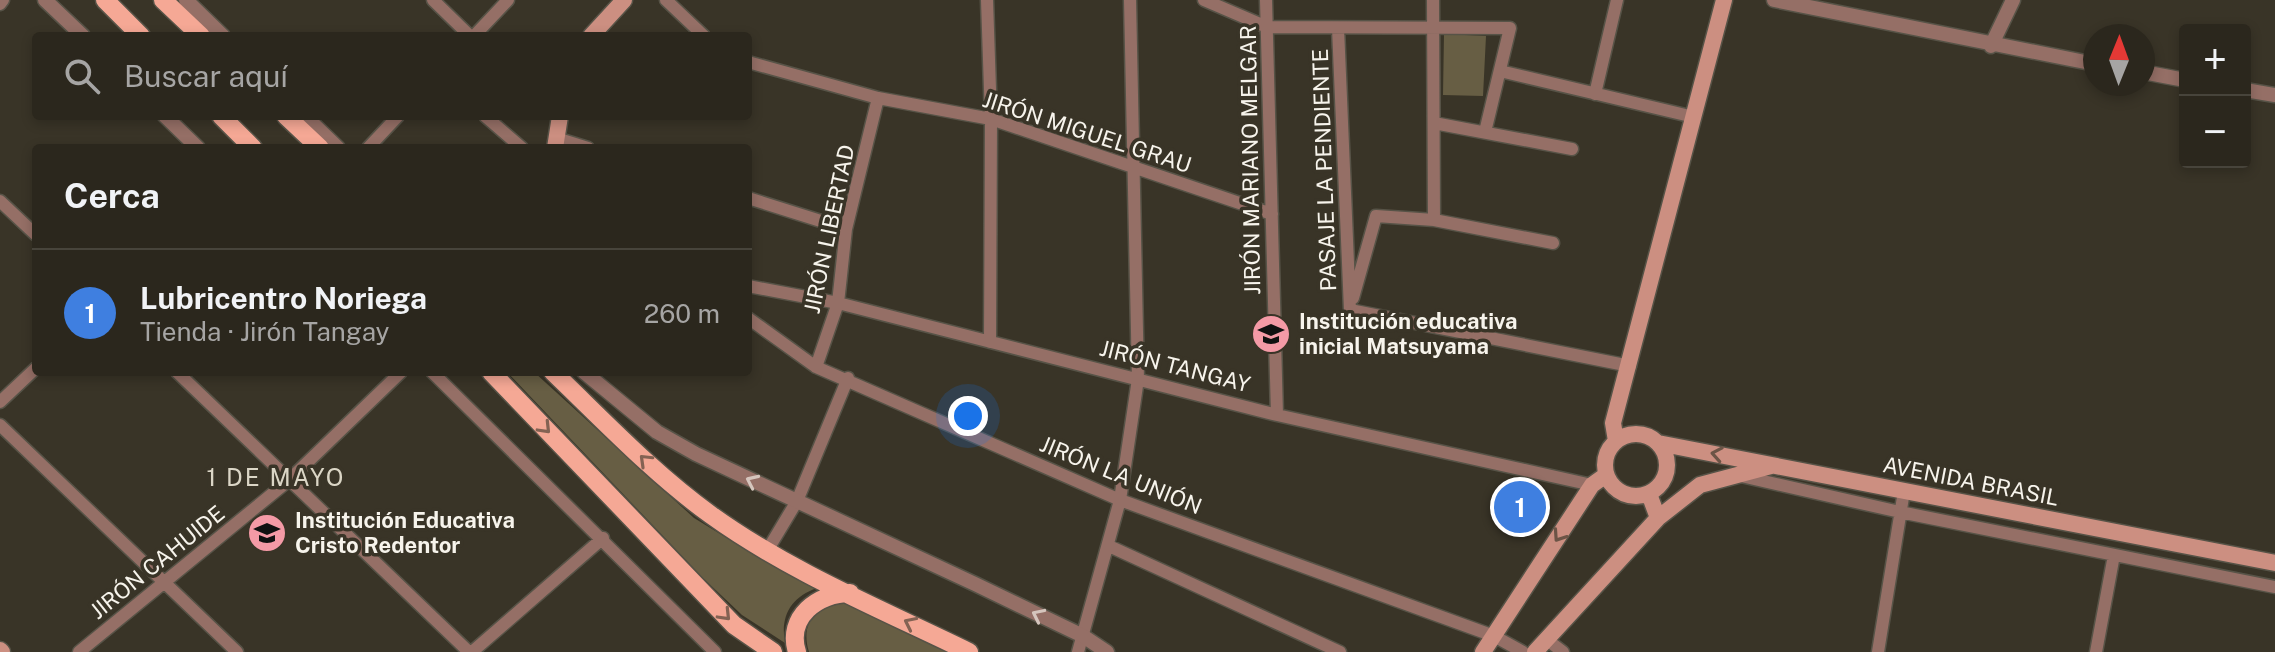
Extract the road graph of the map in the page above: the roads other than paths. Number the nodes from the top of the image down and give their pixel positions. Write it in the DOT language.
graph roads {
  1 [pos="45,0"];
  2 [pos="105,0"];
  3 [pos="163,0"];
  4 [pos="186,0"];
  5 [pos="433,0"];
  6 [pos="508,0"];
  7 [pos="624,0"];
  8 [pos="666,0"];
  9 [pos="987,0"];
  10 [pos="1130,0"];
  11 [pos="1204,0"];
  12 [pos="1266,0"];
  13 [pos="1433,0"];
  14 [pos="1617,0"];
  15 [pos="1724,0"];
  16 [pos="1774,0"];
  17 [pos="2013,0"];
  18 [pos="1434,26"];
  19 [pos="1267,27"];
  20 [pos="1338,28"];
  21 [pos="79,32"];
  22 [pos="137,32"];
  23 [pos="197,32"];
  24 [pos="219,32"];
  25 [pos="468,32"];
  26 [pos="476,32"];
  27 [pos="595,32"];
  28 [pos="700,32"];
  29 [pos="1991,46"];
  30 [pos="2083,62"];
  31 [pos="752,63"];
  32 [pos="1500,71"];
  33 [pos="2155,74"];
  34 [pos="2179,79"];
  35 [pos="2251,91"];
  36 [pos="1595,94"];
  37 [pos="2275,95"];
  38 [pos="878,98"];
  39 [pos="1694,117"];
  40 [pos="991,119"];
  41 [pos="169,120"];
  42 [pos="225,120"];
  43 [pos="290,120"];
  44 [pos="309,120"];
  45 [pos="394,120"];
  46 [pos="490,120"];
  47 [pos="559,120"];
  48 [pos="1434,123"];
  49 [pos="1485,132"];
  50 [pos="555,143"];
  51 [pos="194,144"];
  52 [pos="249,144"];
  53 [pos="316,144"];
  54 [pos="334,144"];
  55 [pos="372,144"];
  56 [pos="517,144"];
  57 [pos="1572,149"];
  58 [pos="1133,165"];
  59 [pos="752,199"];
  60 [pos="0,201"];
  61 [pos="1272,214"];
  62 [pos="1434,220"];
  63 [pos="846,229"];
  64 [pos="32,231"];
  65 [pos="1553,243"];
  66 [pos="752,287"];
  67 [pos="838,303"];
  68 [pos="1350,310"];
  69 [pos="752,321"];
  70 [pos="990,342"];
  71 [pos="1630,366"];
  72 [pos="816,367"];
  73 [pos="32,372"];
  74 [pos="181,376"];
  75 [pos="397,376"];
  76 [pos="436,376"];
  77 [pos="495,376"];
  78 [pos="557,376"];
  79 [pos="589,376"];
  80 [pos="848,378"];
  81 [pos="1138,379"];
  82 [pos="0,402"];
  83 [pos="1277,415"];
  84 [pos="0,425"];
  85 [pos="1616,441"];
  86 [pos="1658,443"];
  87 [pos="1777,465"];
  88 [pos="1737,475"];
  89 [pos="1599,480"];
  90 [pos="288,481"];
  91 [pos="1700,485"];
  92 [pos="1904,491"];
  93 [pos="1653,492"];
  94 [pos="1120,500"];
  95 [pos="797,501"];
  96 [pos="1900,512"];
  97 [pos="1658,518"];
  98 [pos="603,538"];
  99 [pos="1109,546"];
  100 [pos="767,551"];
  101 [pos="2114,555"];
  102 [pos="2275,563"];
  103 [pos="164,583"];
  104 [pos="2275,587"];
  105 [pos="850,593"];
  106 [pos="1083,636"];
  107 [pos="1494,636"];
  108 [pos="1541,646"];
  109 [pos="79,652"];
  110 [pos="237,652"];
  111 [pos="471,652"];
  112 [pos="715,652"];
  113 [pos="773,652"];
  114 [pos="797,652"];
  115 [pos="969,652"];
  116 [pos="1078,652"];
  117 [pos="1107,652"];
  118 [pos="1340,652"];
  119 [pos="1483,652"];
  120 [pos="1523,652"];
  121 [pos="1563,652"];
  122 [pos="1878,652"];
  123 [pos="2096,652"];
  1 -- 21 [label="street"];
  2 -- 22 [label="main road"];
  3 -- 23 [label="main road"];
  4 -- 24 [label="street"];
  5 -- 25 [label="street"];
  6 -- 26 [label="street"];
  7 -- 27 [label="main road"];
  8 -- 28 [label="street"];
  9 -- 40 [label="street"];
  10 -- 58 [label="street"];
  11 -- 19 [label="street"];
  12 -- 19 [label="street, JIRÓN MARIANO MELGAR"];
  13 -- 18 [label="street"];
  14 -- 36 [label="street"];
  15 -- 39 [label="main road"];
  16 -- 29 [label="street"];
  17 -- 29 [label="street"];
  18 -- 20 [label="street"];
  18 -- 32 [label="street"];
  18 -- 48 [label="street"];
  19 -- 20 [label="street"];
  19 -- 61 [label="street, JIRÓN MARIANO MELGAR"];
  20 -- 68 [label="street, PASAJE LA PENDIENTE"];
  29 -- 30 [label="street"];
  31 -- 38 [label="street, JIRÓN MIGUEL GRAU"];
  32 -- 36 [label="street"];
  32 -- 49 [label="street"];
  33 -- 34 [label="street"];
  35 -- 37 [label="street"];
  36 -- 39 [label="street"];
  38 -- 40 [label="street, JIRÓN MIGUEL GRAU"];
  38 -- 63 [label="street, JIRÓN LIBERTAD"];
  39 -- 71 [label="main road"];
  40 -- 58 [label="street, JIRÓN MIGUEL GRAU"];
  40 -- 70 [label="street"];
  41 -- 51 [label="street"];
  42 -- 52 [label="main road"];
  43 -- 53 [label="main road"];
  44 -- 54 [label="street"];
  45 -- 55 [label="street"];
  46 -- 56 [label="street"];
  47 -- 50 [label="main road"];
  48 -- 49 [label="street"];
  48 -- 62 [label="street"];
  49 -- 57 [label="street"];
  58 -- 61 [label="street, JIRÓN MIGUEL GRAU"];
  58 -- 81 [label="street"];
  59 -- 63 [label="street"];
  60 -- 64 [label="street"];
  61 -- 83 [label="street, JIRÓN MARIANO MELGAR"];
  62 -- 65 [label="street"];
  62 -- 68 [label="street"];
  63 -- 67 [label="street, JIRÓN LIBERTAD"];
  66 -- 67 [label="street, JIRÓN TANGAY"];
  67 -- 70 [label="street, JIRÓN TANGAY"];
  67 -- 72 [label="street, JIRÓN LIBERTAD"];
  68 -- 71 [label="street"];
  69 -- 72 [label="street, JIRÓN LA UNIÓN"];
  70 -- 81 [label="street, JIRÓN TANGAY"];
  71 -- 85 [label="main road"];
  72 -- 80 [label="street, JIRÓN LA UNIÓN"];
  73 -- 82 [label="street"];
  74 -- 90 [label="street"];
  75 -- 90 [label="street, JIRÓN CAHUIDE"];
  76 -- 98 [label="street"];
  77 -- 113 [label="main road, one-way"];
  100 -- 78 [label="main road, one-way"];
  95 -- 79 [label="street, one-way"];
  80 -- 94 [label="street, JIRÓN LA UNIÓN"];
  80 -- 95 [label="street"];
  81 -- 83 [label="street, JIRÓN TANGAY"];
  81 -- 94 [label="street"];
  83 -- 89 [label="street, JIRÓN TANGAY"];
  84 -- 103 [label="street"];
  85 -- 86 [label="main road"];
  85 -- 89 [label="main road"];
  87 -- 86 [label="main road, AVENIDA BRASIL, one-way"];
  86 -- 93 [label="main road"];
  87 -- 88 [label="main road"];
  87 -- 92 [label="main road, AVENIDA BRASIL"];
  88 -- 91 [label="main road"];
  88 -- 96 [label="street"];
  89 -- 93 [label="main road"];
  89 -- 107 [label="main road, one-way"];
  90 -- 103 [label="street, JIRÓN CAHUIDE"];
  90 -- 111 [label="street"];
  91 -- 93 [label="main road"];
  91 -- 97 [label="main road"];
  92 -- 96 [label="street"];
  92 -- 102 [label="main road, AVENIDA BRASIL"];
  93 -- 97 [label="main road"];
  94 -- 99 [label="street"];
  94 -- 107 [label="street, JIRÓN LA UNIÓN"];
  95 -- 100 [label="street"];
  106 -- 95 [label="street, one-way"];
  96 -- 101 [label="street"];
  96 -- 122 [label="street"];
  97 -- 108 [label="main road"];
  98 -- 111 [label="street"];
  98 -- 112 [label="street"];
  99 -- 106 [label="street"];
  99 -- 118 [label="street"];
  100 -- 105 [label="main road"];
  101 -- 104 [label="street"];
  101 -- 123 [label="street"];
  103 -- 109 [label="street, JIRÓN CAHUIDE"];
  103 -- 110 [label="street"];
  105 -- 114 [label="main road"];
  115 -- 105 [label="main road, one-way"];
  106 -- 116 [label="street"];
  106 -- 117 [label="street"];
  107 -- 119 [label="main road"];
  107 -- 120 [label="street, JIRÓN LA UNIÓN"];
  108 -- 121 [label="street"];
}
